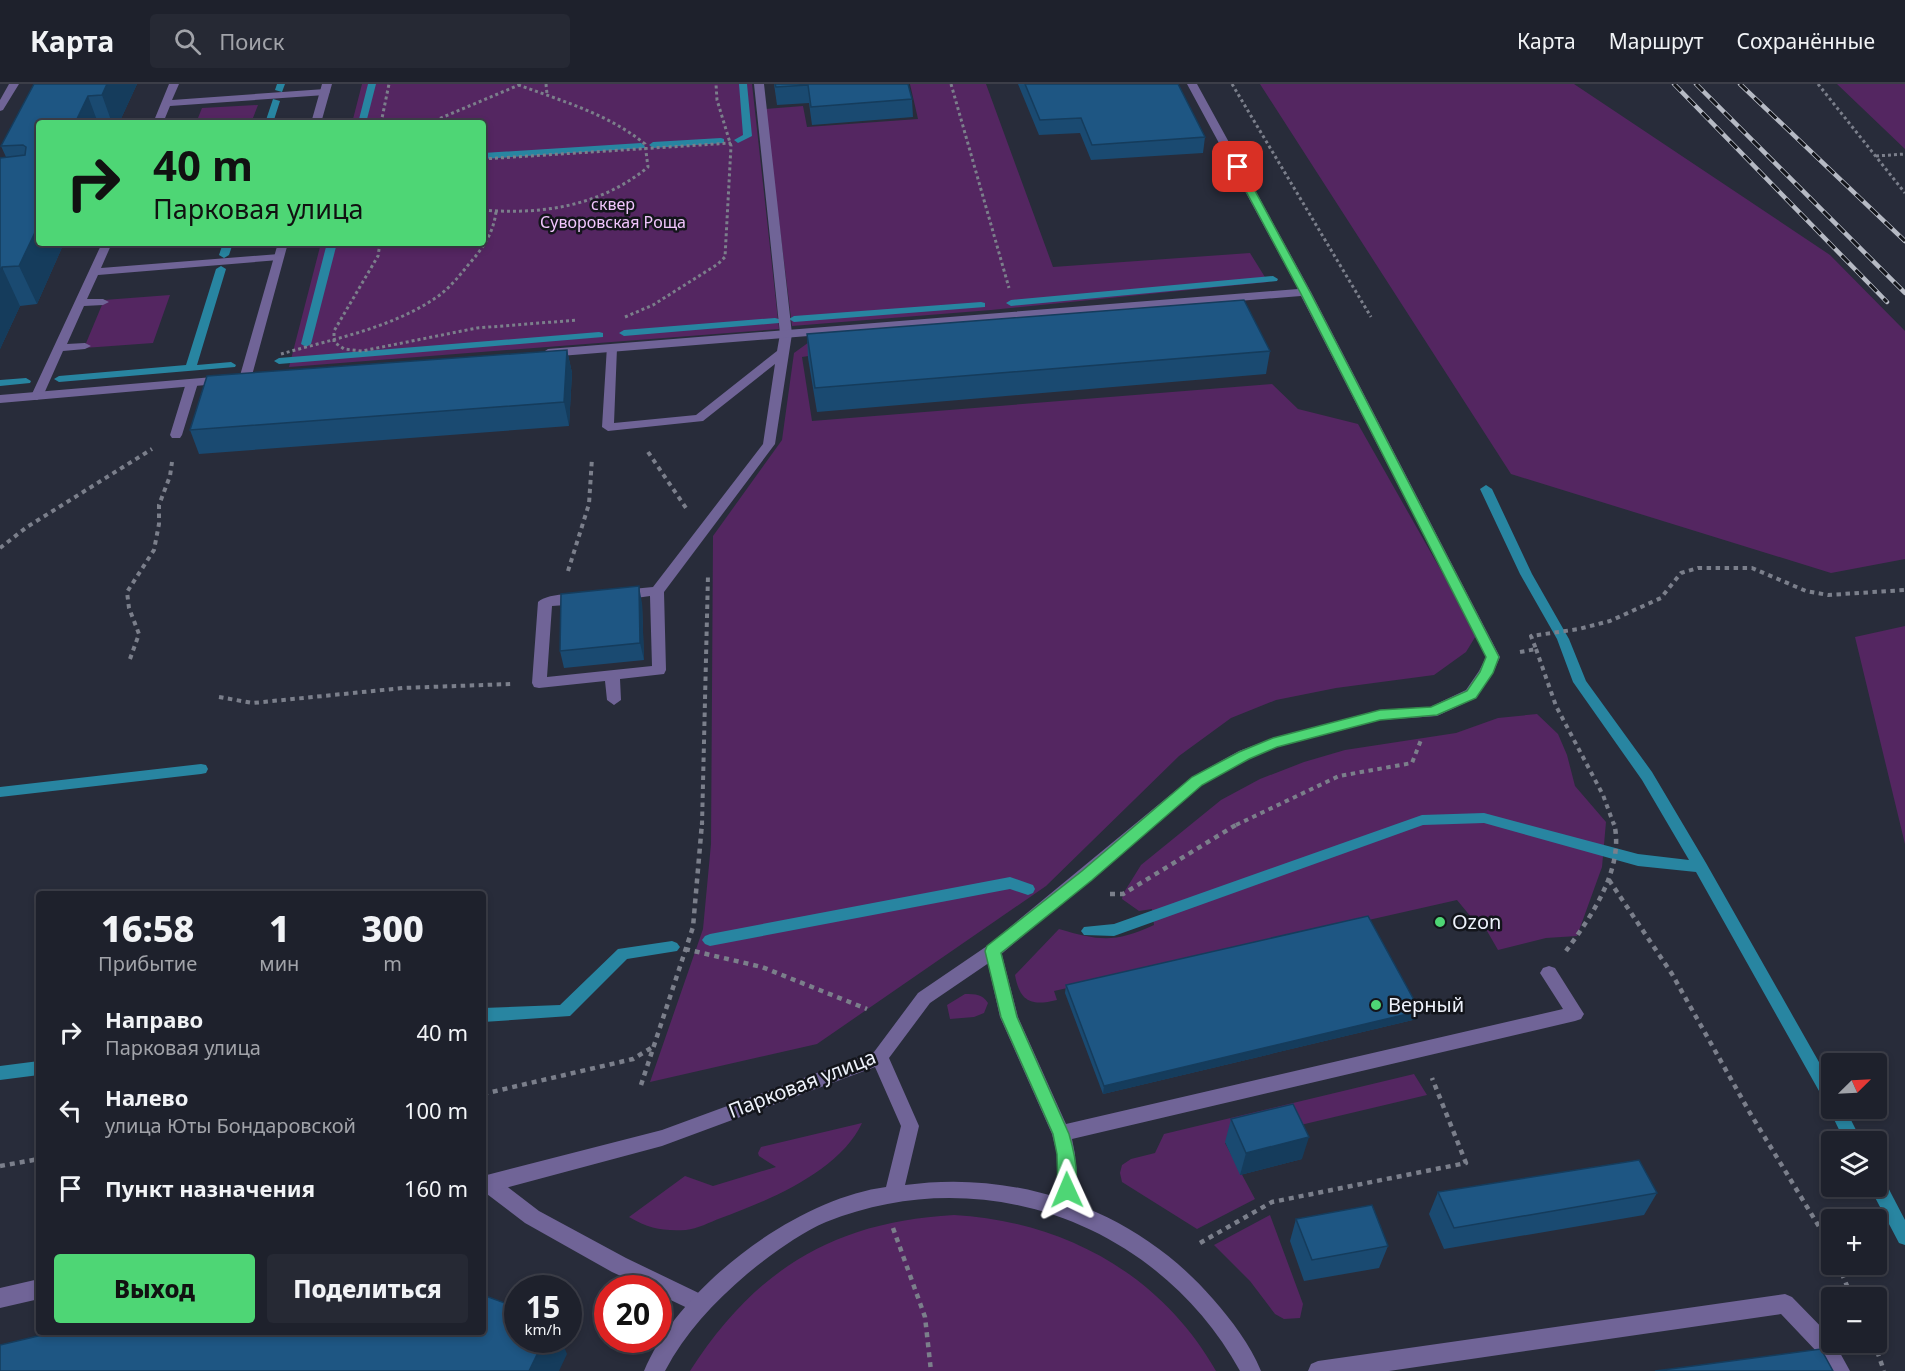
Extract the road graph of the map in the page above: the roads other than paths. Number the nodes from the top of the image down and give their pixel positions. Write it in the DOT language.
graph roads {
  1 [pos="14,84"];
  2 [pos="174,84"];
  3 [pos="759,84"];
  4 [pos="1192,84"];
  5 [pos="326,88"];
  6 [pos="166,103"];
  7 [pos="0,108"];
  8 [pos="159,120"];
  9 [pos="317,120"];
  10 [pos="106,246"];
  11 [pos="282,246"];
  12 [pos="279,257"];
  13 [pos="95,272"];
  14 [pos="1305,292"];
  15 [pos="103,302"];
  16 [pos="81,303"];
  17 [pos="786,334"];
  18 [pos="85,346"];
  19 [pos="59,348"];
  20 [pos="611,348"];
  21 [pos="784,352"];
  22 [pos="540,354"];
  23 [pos="192,383"];
  24 [pos="37,396"];
  25 [pos="0,399"];
  26 [pos="176,435"];
  27 [pos="657,591"];
  28 [pos="612,675"];
  29 [pos="614,700"];
  30 [pos="993,951"];
  31 [pos="1549,973"];
  32 [pos="880,1057"];
  33 [pos="1061,1134"];
  34 [pos="486,1185"];
  35 [pos="894,1192"];
  36 [pos="1067,1208"];
  37 [pos="36,1290"];
  38 [pos="0,1298"];
  39 [pos="700,1304"];
  40 [pos="654,1371"];
  41 [pos="1251,1371"];
  42 [pos="1318,1371"];
  43 [pos="1840,1371"];
  1 -- 7 [label="street"];
  2 -- 6 [label="street"];
  3 -- 17 [label="street"];
  4 -- 14 [label="street"];
  5 -- 6 [label="street"];
  5 -- 9 [label="street"];
  6 -- 8 [label="street"];
  10 -- 13 [label="street"];
  11 -- 12 [label="street"];
  12 -- 13 [label="street"];
  12 -- 23 [label="street"];
  13 -- 16 [label="street"];
  14 -- 17 [label="street"];
  14 -- 30 [label="street, Парковая улица"];
  15 -- 16 [label="street"];
  16 -- 19 [label="street"];
  17 -- 20 [label="street"];
  17 -- 21 [label="street"];
  18 -- 19 [label="street"];
  19 -- 24 [label="street"];
  20 -- 21 [label="street"];
  20 -- 22 [label="street"];
  21 -- 27 [label="street"];
  23 -- 24 [label="street"];
  23 -- 26 [label="street"];
  24 -- 25 [label="street"];
  27 -- 28 [label="street"];
  27 -- 28 [label="street"];
  28 -- 29 [label="street"];
  30 -- 32 [label="street, Парковая улица"];
  30 -- 33 [label="street"];
  31 -- 33 [label="street"];
  32 -- 34 [label="street, Парковая улица"];
  32 -- 35 [label="street"];
  33 -- 36 [label="street"];
  34 -- 39 [label="street"];
  35 -- 36 [label="street"];
  35 -- 39 [label="street"];
  36 -- 41 [label="street"];
  37 -- 38 [label="street"];
  39 -- 40 [label="street"];
  42 -- 43 [label="street"];
}
